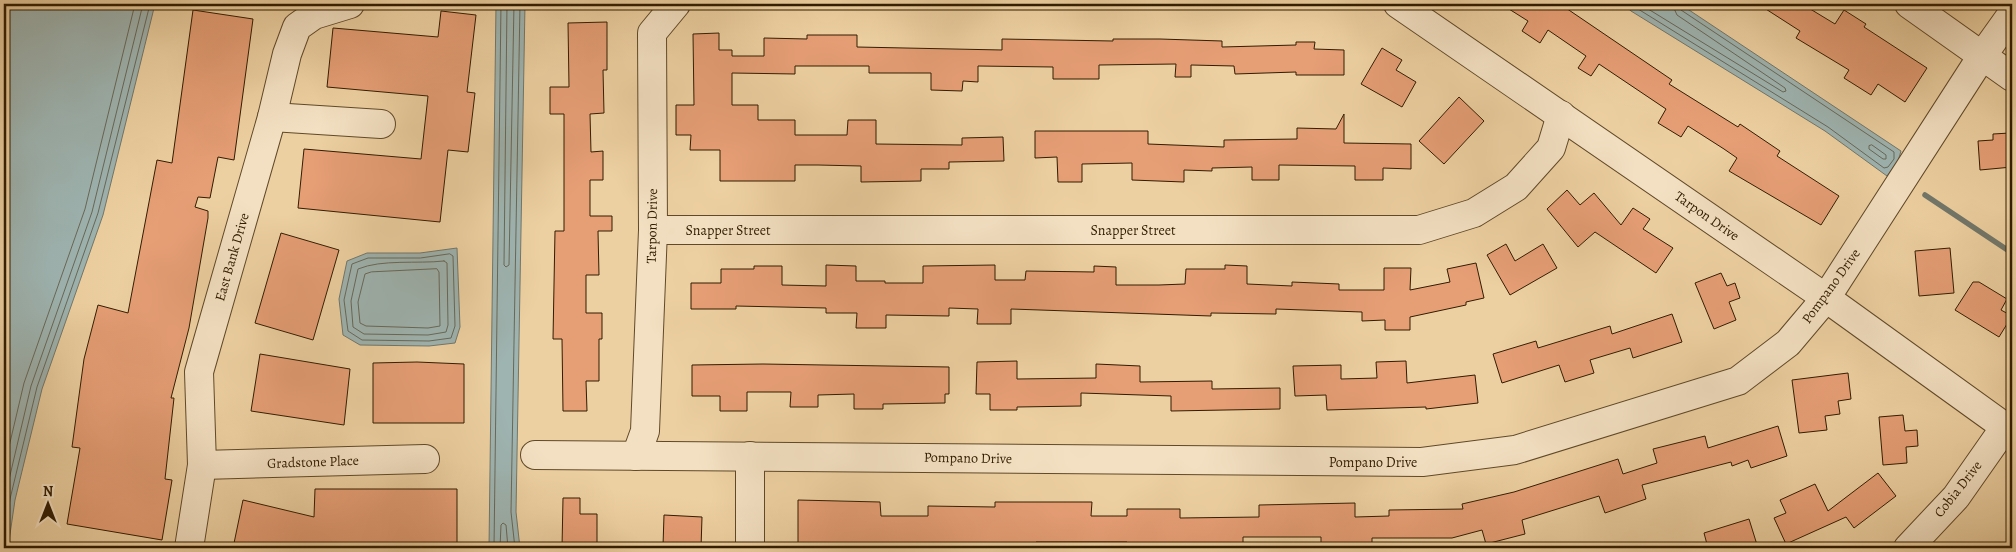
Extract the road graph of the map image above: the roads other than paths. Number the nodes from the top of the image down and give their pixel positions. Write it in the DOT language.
graph roads {
  1 [pos="350,4"];
  2 [pos="676,4"];
  3 [pos="1398,4"];
  4 [pos="1909,4"];
  5 [pos="2012,14"];
  6 [pos="1982,56"];
  7 [pos="2012,77"];
  8 [pos="1561,115"];
  9 [pos="272,117"];
  10 [pos="381,124"];
  11 [pos="653,230"];
  12 [pos="1826,298"];
  13 [pos="2009,429"];
  14 [pos="535,456"];
  15 [pos="636,456"];
  16 [pos="750,456"];
  17 [pos="425,459"];
  18 [pos="202,465"];
  19 [pos="189,548"];
  20 [pos="750,548"];
  21 [pos="1908,548"];
  1 -- 9 [label="street, East Bank Drive"];
  2 -- 11 [label="street, Tarpon Drive"];
  3 -- 8 [label="street, Tarpon Drive"];
  4 -- 6 [label="street"];
  5 -- 6 [label="street, Pompano Drive"];
  6 -- 7 [label="street"];
  6 -- 12 [label="street, Pompano Drive"];
  8 -- 11 [label="street, Snapper Street"];
  8 -- 12 [label="street, Tarpon Drive"];
  9 -- 10 [label="street"];
  9 -- 18 [label="street, East Bank Drive"];
  11 -- 15 [label="street, Tarpon Drive"];
  12 -- 13 [label="street, Tarpon Drive"];
  12 -- 16 [label="street, Pompano Drive"];
  13 -- 21 [label="street, Cobia Drive"];
  14 -- 15 [label="street, Pompano Drive"];
  15 -- 16 [label="street, Pompano Drive"];
  16 -- 20 [label="street"];
  17 -- 18 [label="street, Gradstone Place"];
  18 -- 19 [label="street, East Bank Drive"];
}
